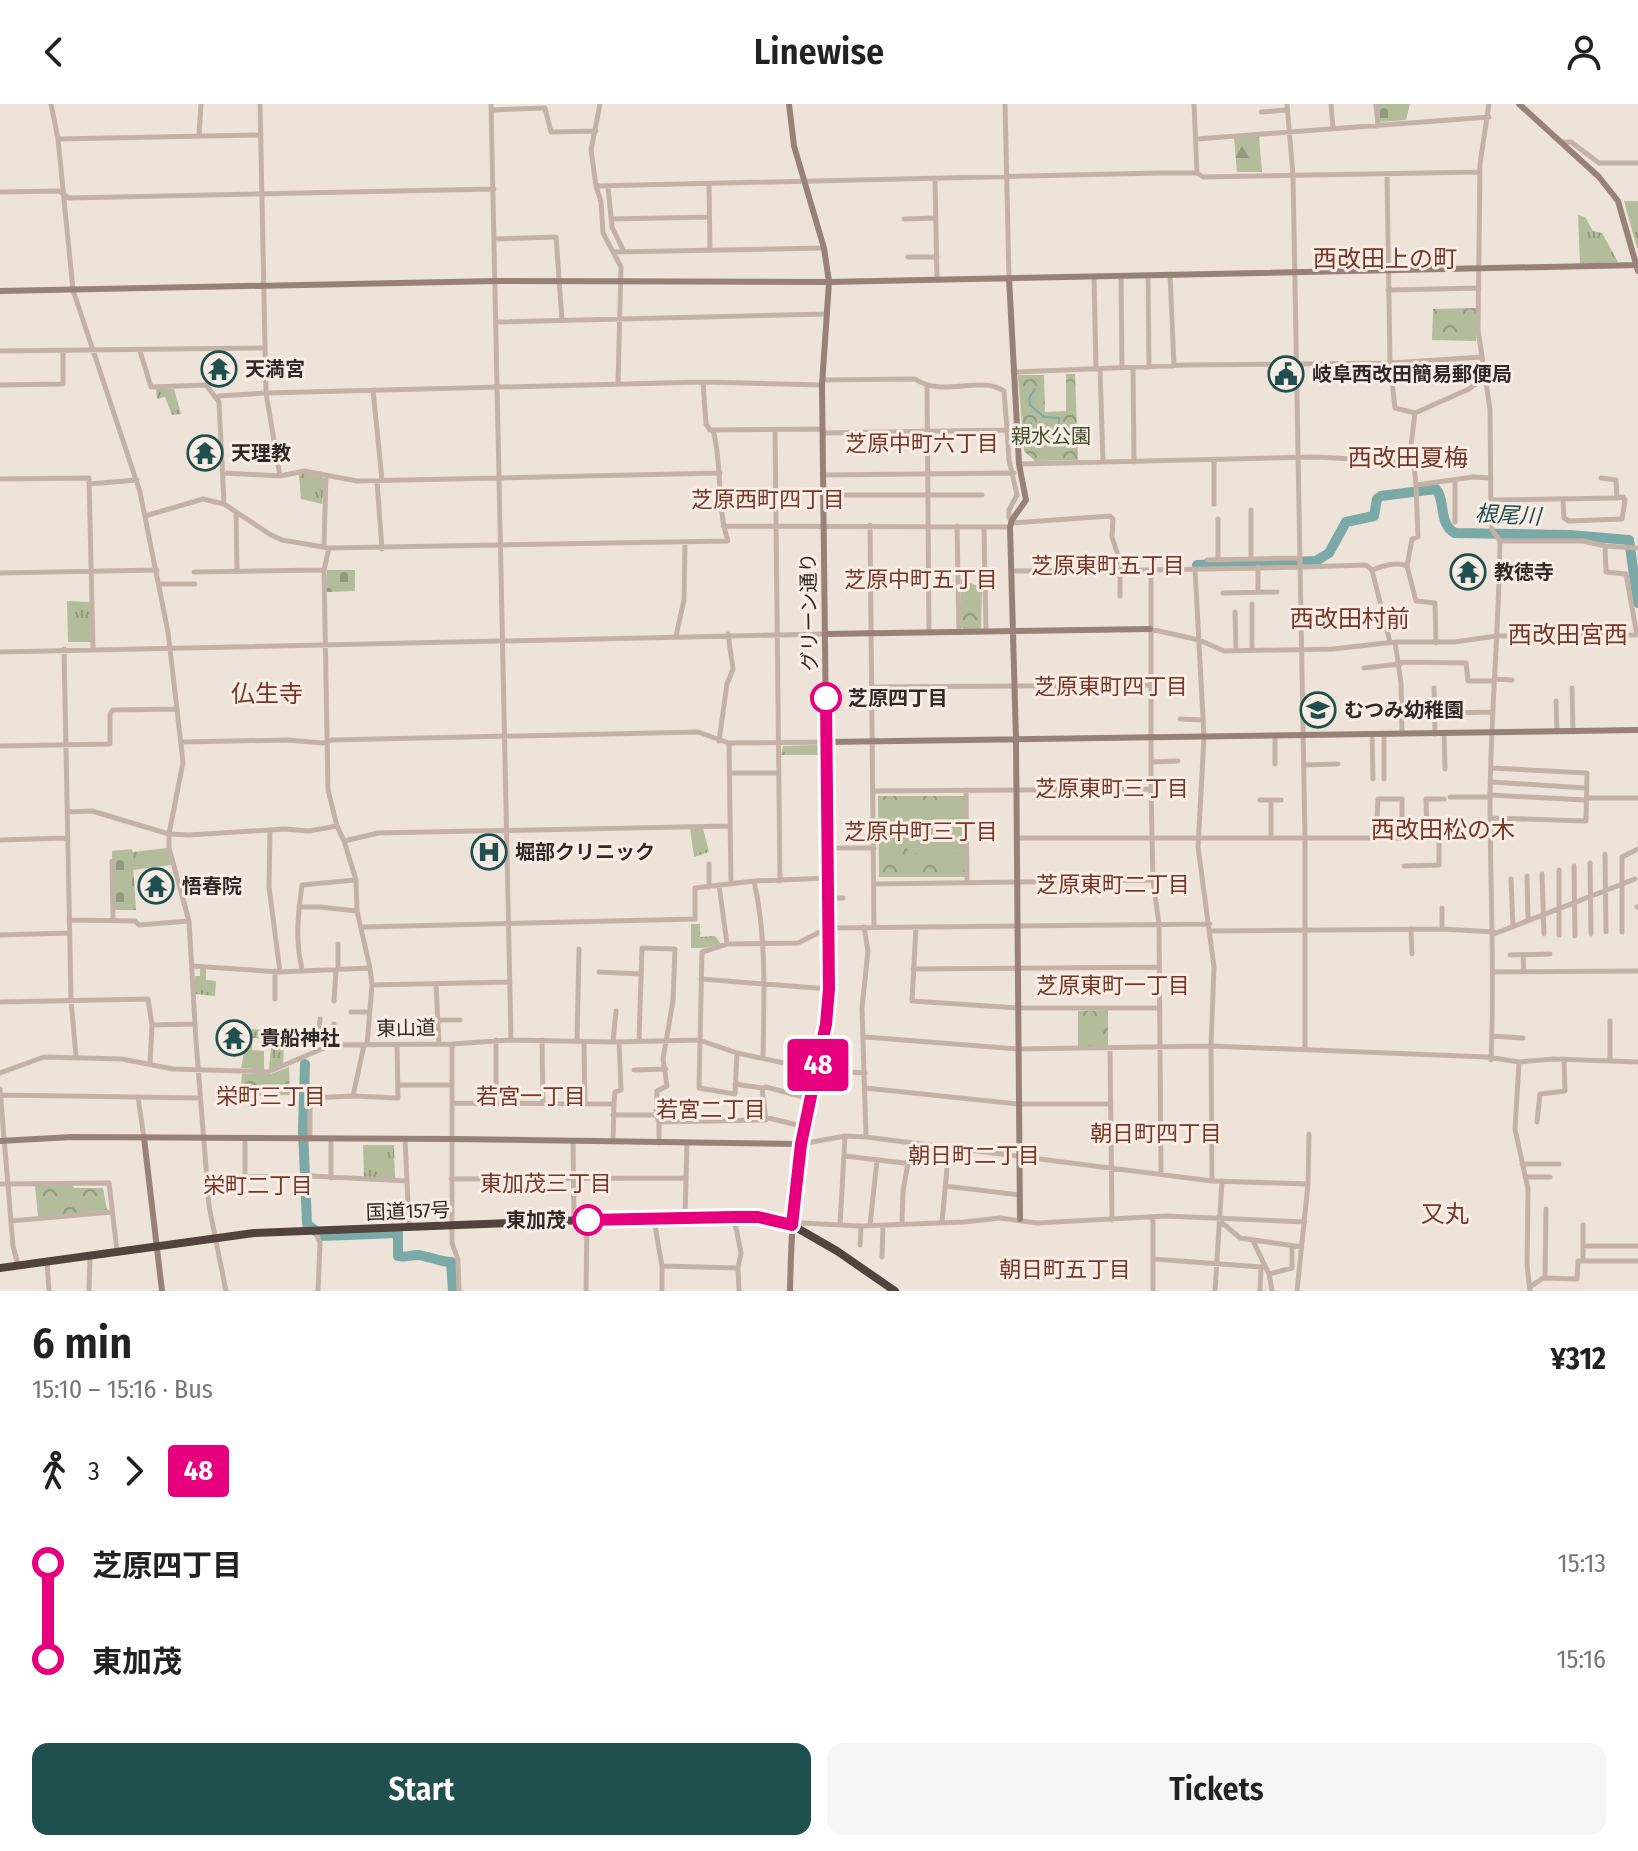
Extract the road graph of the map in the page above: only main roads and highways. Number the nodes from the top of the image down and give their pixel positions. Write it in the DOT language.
graph roads {
  1 [pos="0,1268"];
  2 [pos="895,1291"];
  1 -- 2 [label="highway, 国道157号"];
}
